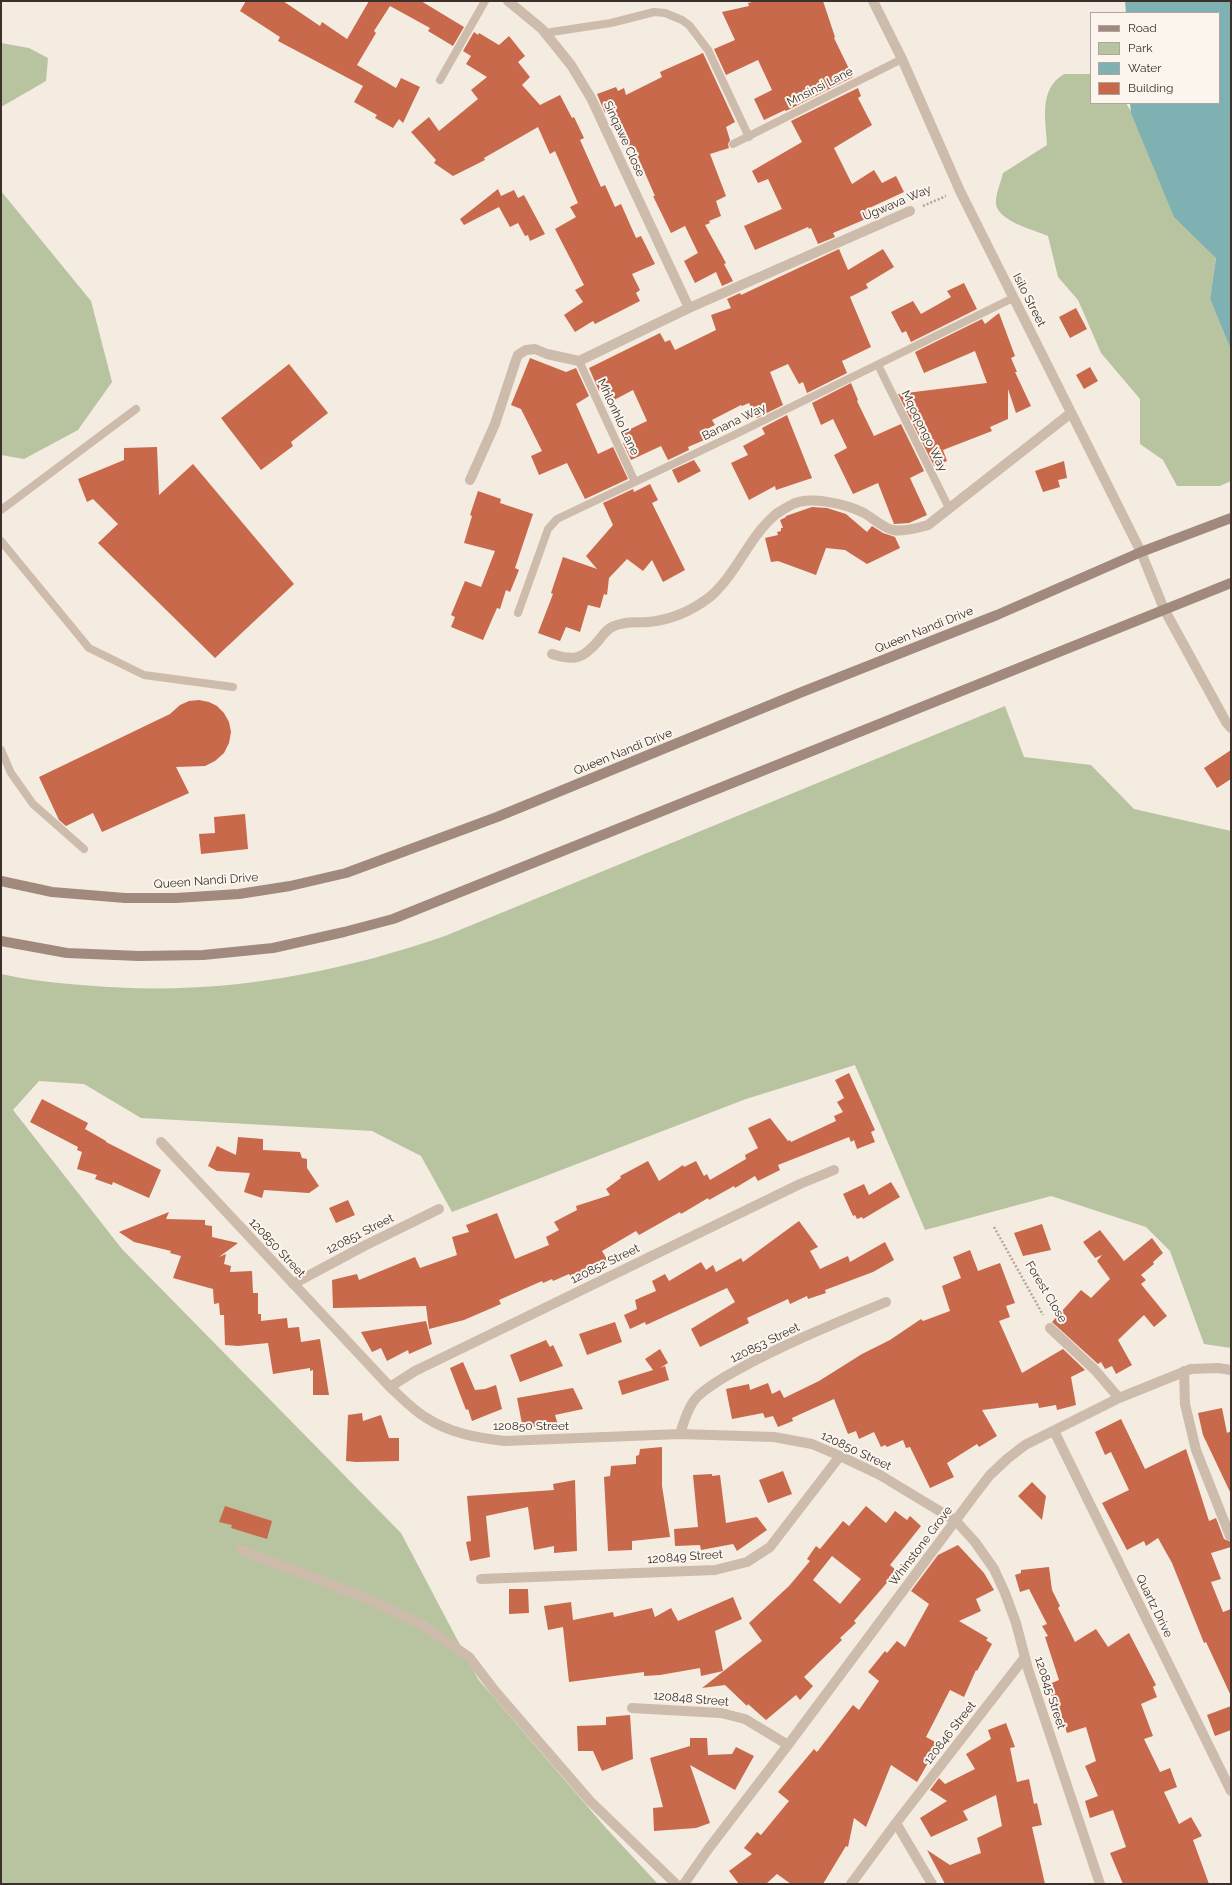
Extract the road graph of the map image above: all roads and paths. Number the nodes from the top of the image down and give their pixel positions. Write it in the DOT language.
graph roads {
  1 [pos="485,1"];
  2 [pos="508,1"];
  3 [pos="873,1"];
  4 [pos="545,33"];
  5 [pos="902,59"];
  6 [pos="440,80"];
  7 [pos="749,137"];
  8 [pos="733,144"];
  9 [pos="960,191"];
  10 [pos="910,211"];
  11 [pos="1013,298"];
  12 [pos="689,308"];
  13 [pos="579,361"];
  14 [pos="878,365"];
  15 [pos="136,409"];
  16 [pos="1071,413"];
  17 [pos="470,480"];
  18 [pos="635,482"];
  19 [pos="949,508"];
  20 [pos="1,510"];
  21 [pos="1231,518"];
  22 [pos="1,541"];
  23 [pos="1140,552"];
  24 [pos="1231,583"];
  25 [pos="1164,609"];
  26 [pos="518,613"];
  27 [pos="552,654"];
  28 [pos="233,687"];
  29 [pos="1231,728"];
  30 [pos="1,750"];
  31 [pos="84,849"];
  32 [pos="1,882"];
  33 [pos="1,941"];
  34 [pos="161,1142"];
  35 [pos="834,1170"];
  36 [pos="439,1209"];
  37 [pos="994,1227"];
  38 [pos="293,1284"];
  39 [pos="886,1302"];
  40 [pos="1050,1328"];
  41 [pos="1231,1370"];
  42 [pos="1184,1371"];
  43 [pos="390,1387"];
  44 [pos="1119,1398"];
  45 [pos="1054,1431"];
  46 [pos="680,1434"];
  47 [pos="840,1456"];
  48 [pos="956,1521"];
  49 [pos="1230,1536"];
  50 [pos="241,1550"];
  51 [pos="481,1579"];
  52 [pos="1025,1657"];
  53 [pos="632,1708"];
  54 [pos="788,1745"];
  55 [pos="1231,1792"];
  56 [pos="896,1823"];
  57 [pos="676,1884"];
  58 [pos="684,1884"];
  59 [pos="851,1884"];
  60 [pos="932,1884"];
  61 [pos="1100,1884"];
  1 -- 6 [label="lane"];
  2 -- 4 [label="street, Sinqawe Close"];
  3 -- 5 [label="street, Isilo Street"];
  4 -- 7 [label="lane"];
  4 -- 12 [label="street, Sinqawe Close"];
  5 -- 7 [label="lane, Mnsinsi Lane"];
  5 -- 9 [label="street, Isilo Street"];
  7 -- 8 [label="lane, Mnsinsi Lane"];
  9 -- 10 [label="path, Ugwava Way"];
  9 -- 11 [label="street, Isilo Street"];
  10 -- 12 [label="street, Ugwava Way"];
  11 -- 14 [label="lane, Banana Way"];
  11 -- 16 [label="street, Isilo Street"];
  12 -- 13 [label="street"];
  13 -- 17 [label="street"];
  13 -- 18 [label="lane, Mhlonhlo Lane"];
  14 -- 18 [label="lane, Banana Way"];
  14 -- 19 [label="lane, Mqoqongo Way"];
  15 -- 20 [label="lane"];
  16 -- 19 [label="street"];
  16 -- 23 [label="street, Isilo Street"];
  18 -- 26 [label="lane, Banana Way"];
  19 -- 27 [label="street"];
  21 -- 23 [label="main road, Queen Nandi Drive"];
  22 -- 28 [label="lane"];
  23 -- 25 [label="street, Isilo Street"];
  23 -- 32 [label="main road, Queen Nandi Drive"];
  24 -- 25 [label="main road"];
  25 -- 29 [label="street, Isilo Street"];
  25 -- 33 [label="main road"];
  30 -- 31 [label="lane"];
  34 -- 38 [label="street, 120850 Street"];
  35 -- 43 [label="street, 120852 Street"];
  36 -- 38 [label="street, 120851 Street"];
  37 -- 40 [label="path, Forest Close"];
  38 -- 43 [label="street, 120850 Street"];
  39 -- 46 [label="street, 120853 Street"];
  40 -- 44 [label="street, Forest Close"];
  41 -- 42 [label="street, Whinstone Grove"];
  42 -- 44 [label="street, Whinstone Grove"];
  42 -- 49 [label="street"];
  43 -- 46 [label="street, 120850 Street"];
  44 -- 45 [label="street, Whinstone Grove"];
  45 -- 48 [label="street, Whinstone Grove"];
  45 -- 55 [label="street, Quartz Drive"];
  46 -- 47 [label="street, 120850 Street"];
  47 -- 48 [label="street, 120850 Street"];
  47 -- 51 [label="street, 120849 Street"];
  48 -- 52 [label="street, 120845 Street"];
  48 -- 54 [label="street, Whinstone Grove"];
  50 -- 57 [label="street"];
  52 -- 56 [label="street, 120846 Street"];
  52 -- 61 [label="street, 120845 Street"];
  53 -- 54 [label="street, 120848 Street"];
  54 -- 58 [label="street, Whinstone Grove"];
  56 -- 59 [label="street, 120846 Street"];
  56 -- 60 [label="street"];
}
